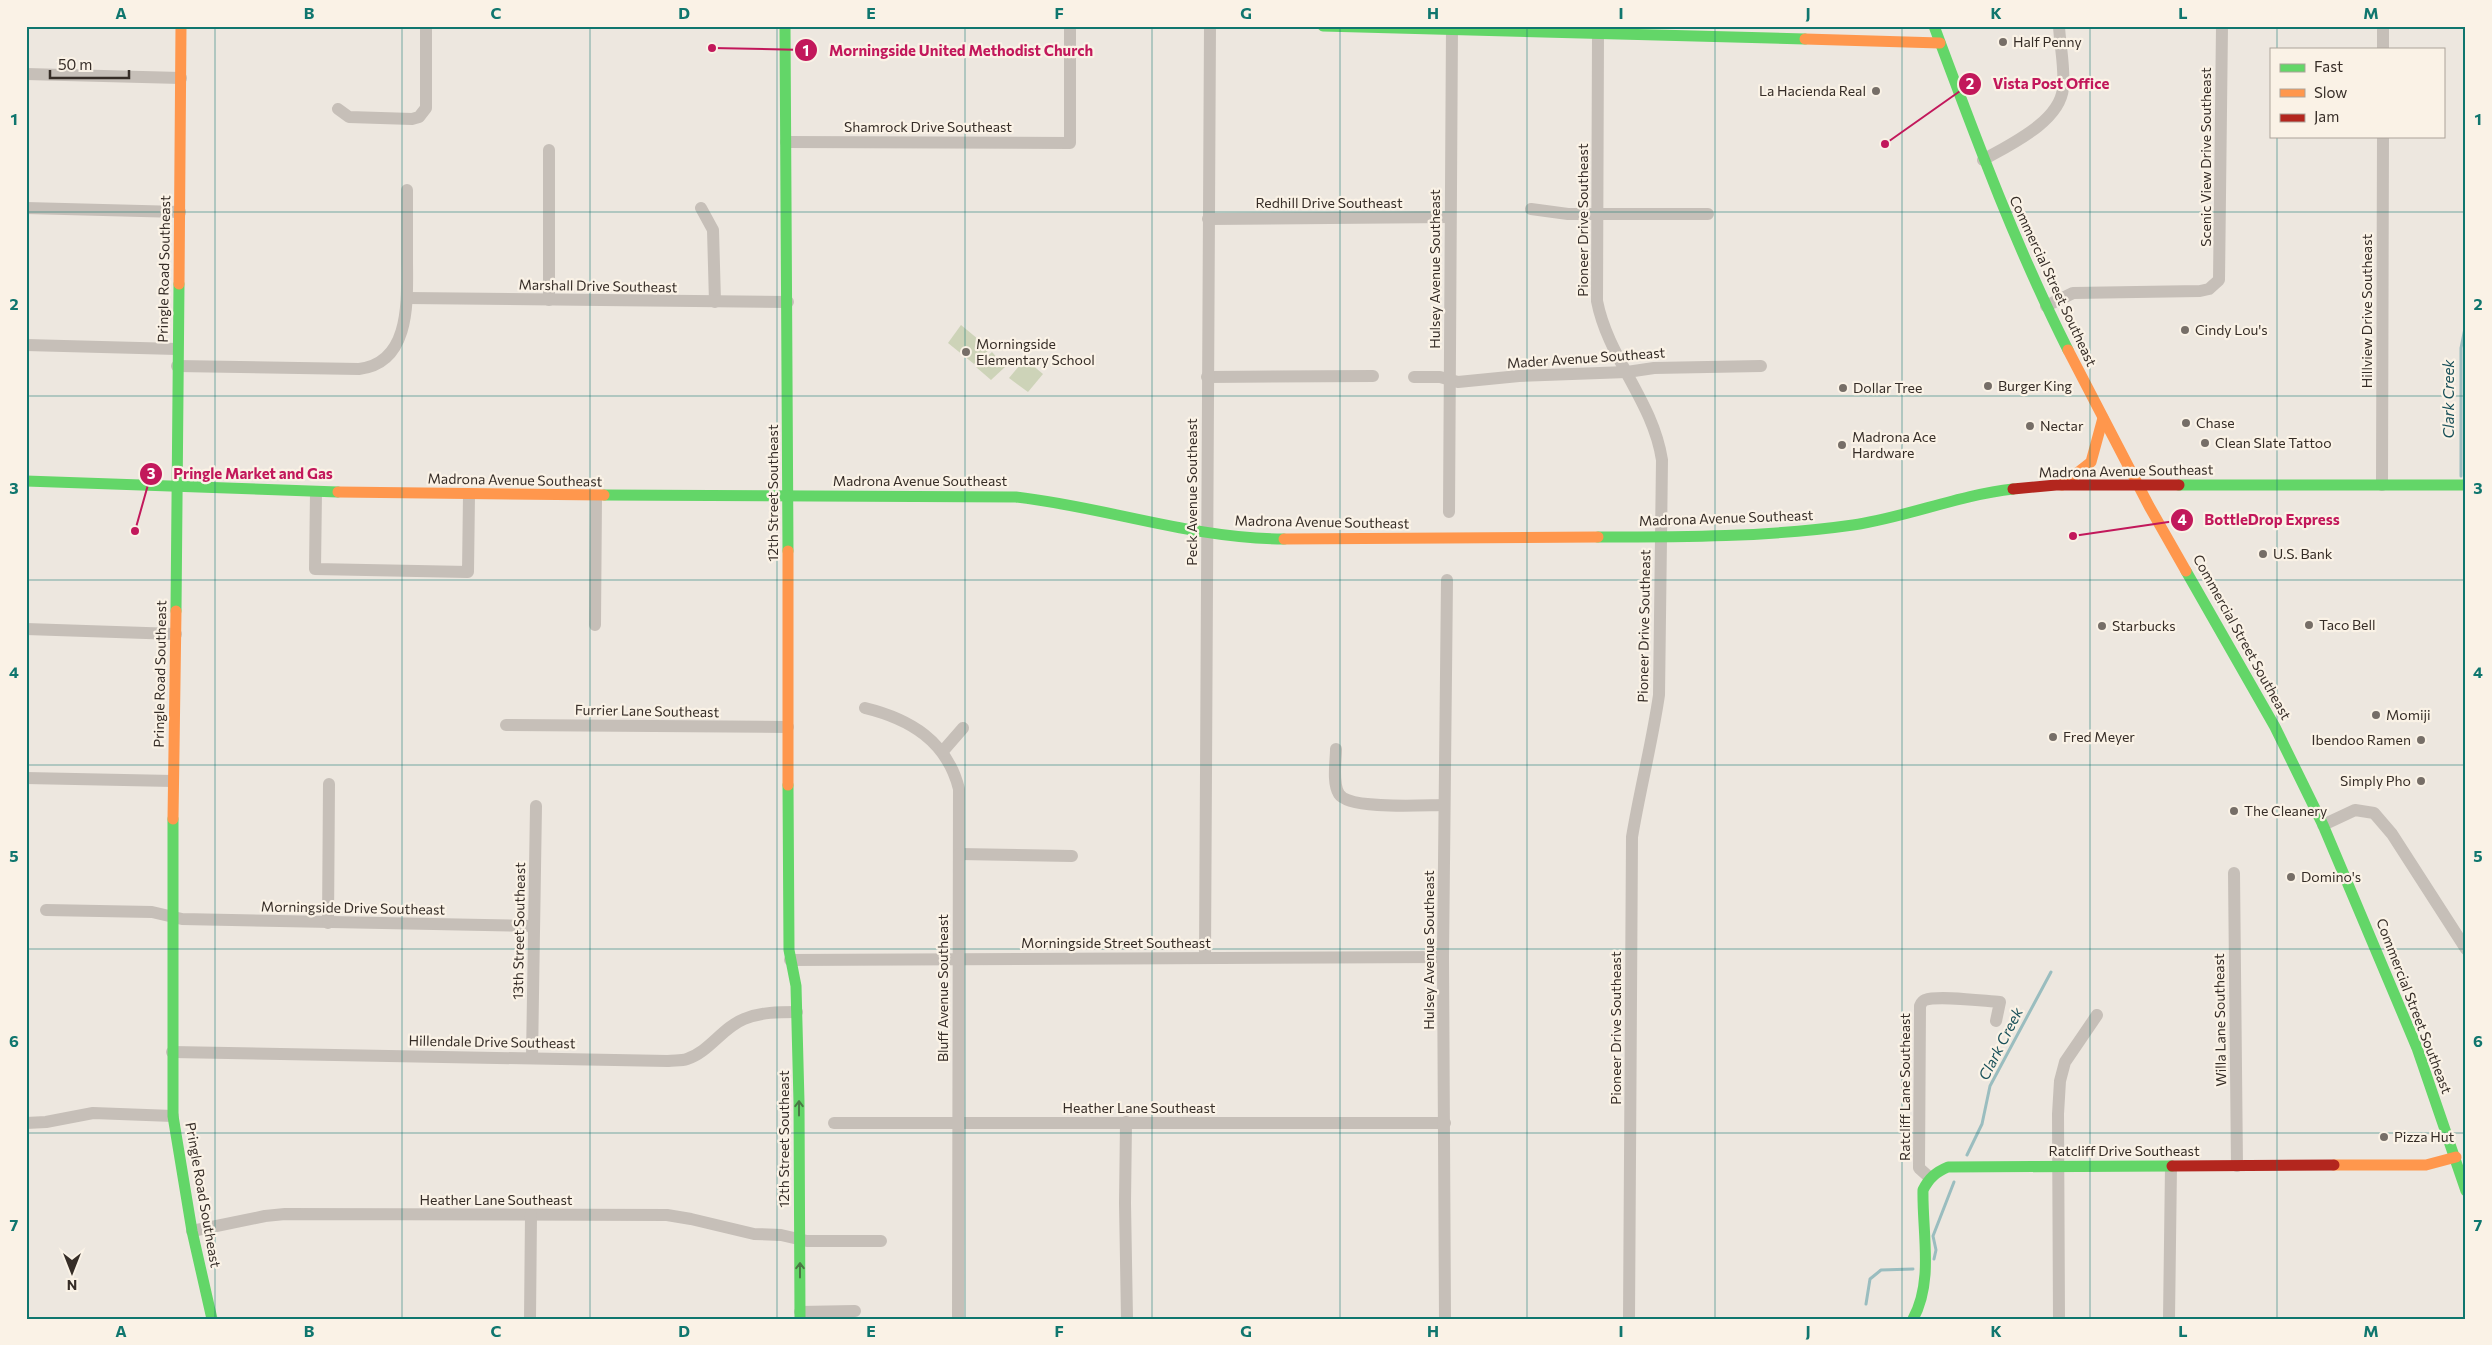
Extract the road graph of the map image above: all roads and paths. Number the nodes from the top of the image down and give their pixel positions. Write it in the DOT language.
graph roads {
  1 [pos="181,26"];
  2 [pos="426,26"];
  3 [pos="785,26"];
  4 [pos="1070,26"];
  5 [pos="1210,26"];
  6 [pos="1323,26"];
  7 [pos="1934,26"];
  8 [pos="2059,26"];
  9 [pos="2222,26"];
  10 [pos="2383,26"];
  11 [pos="1452,28"];
  12 [pos="1745,32"];
  13 [pos="1598,35"];
  14 [pos="1940,43"];
  15 [pos="2383,48"];
  16 [pos="26,74"];
  17 [pos="181,78"];
  18 [pos="338,109"];
  19 [pos="2382,138"];
  20 [pos="786,142"];
  21 [pos="548,150"];
  22 [pos="1982,160"];
  23 [pos="407,190"];
  24 [pos="26,208"];
  25 [pos="701,208"];
  26 [pos="1531,209"];
  27 [pos="180,212"];
  28 [pos="1597,214"];
  29 [pos="1708,214"];
  30 [pos="1450,217"];
  31 [pos="1208,219"];
  32 [pos="407,298"];
  33 [pos="549,300"];
  34 [pos="714,302"];
  35 [pos="788,302"];
  36 [pos="2046,306"];
  37 [pos="26,345"];
  38 [pos="177,349"];
  39 [pos="177,366"];
  40 [pos="1761,366"];
  41 [pos="1627,372"];
  42 [pos="1373,376"];
  43 [pos="1207,377"];
  44 [pos="1414,377"];
  45 [pos="1450,380"];
  46 [pos="2102,418"];
  47 [pos="26,481"];
  48 [pos="2062,485"];
  49 [pos="2138,485"];
  50 [pos="2382,485"];
  51 [pos="2466,485"];
  52 [pos="176,487"];
  53 [pos="316,492"];
  54 [pos="470,495"];
  55 [pos="596,496"];
  56 [pos="788,496"];
  57 [pos="1448,512"];
  58 [pos="1207,533"];
  59 [pos="1661,537"];
  60 [pos="1447,580"];
  61 [pos="595,625"];
  62 [pos="26,629"];
  63 [pos="176,634"];
  64 [pos="864,708"];
  65 [pos="506,724"];
  66 [pos="788,727"];
  67 [pos="963,728"];
  68 [pos="1336,749"];
  69 [pos="943,751"];
  70 [pos="26,778"];
  71 [pos="173,782"];
  72 [pos="329,784"];
  73 [pos="1444,805"];
  74 [pos="536,806"];
  75 [pos="2323,825"];
  76 [pos="959,854"];
  77 [pos="1072,856"];
  78 [pos="2234,873"];
  79 [pos="46,910"];
  80 [pos="172,916"];
  81 [pos="328,923"];
  82 [pos="534,926"];
  83 [pos="2466,949"];
  84 [pos="1443,957"];
  85 [pos="1205,958"];
  86 [pos="790,960"];
  87 [pos="958,960"];
  88 [pos="792,1012"];
  89 [pos="2097,1015"];
  90 [pos="1996,1021"];
  91 [pos="172,1052"];
  92 [pos="532,1058"];
  93 [pos="173,1116"];
  94 [pos="1126,1122"];
  95 [pos="26,1123"];
  96 [pos="834,1123"];
  97 [pos="957,1124"];
  98 [pos="1445,1124"];
  99 [pos="2461,1155"];
  100 [pos="2058,1166"];
  101 [pos="2171,1166"];
  102 [pos="2237,1166"];
  103 [pos="1929,1177"];
  104 [pos="2466,1191"];
  105 [pos="531,1215"];
  106 [pos="192,1231"];
  107 [pos="794,1238"];
  108 [pos="881,1241"];
  109 [pos="855,1311"];
  110 [pos="796,1317"];
  111 [pos="212,1319"];
  112 [pos="530,1319"];
  113 [pos="958,1319"];
  114 [pos="1128,1319"];
  115 [pos="1445,1319"];
  116 [pos="1629,1319"];
  117 [pos="1913,1319"];
  118 [pos="2059,1319"];
  119 [pos="2169,1319"];
  1 -- 17 [label="main road, Pringle Road Southeast"];
  2 -- 18 [label="street"];
  3 -- 20 [label="main road, 12th Street Southeast"];
  4 -- 20 [label="street, Shamrock Drive Southeast"];
  5 -- 31 [label="street, Peck Avenue Southeast"];
  6 -- 11 [label="main road"];
  7 -- 14 [label="main road, Commercial Street Southeast"];
  8 -- 22 [label="street"];
  9 -- 36 [label="street, Scenic View Drive Southeast"];
  10 -- 15 [label="street"];
  11 -- 13 [label="main road"];
  11 -- 30 [label="street, Hulsey Avenue Southeast"];
  12 -- 13 [label="main road"];
  12 -- 14 [label="main road"];
  13 -- 28 [label="street, Pioneer Drive Southeast"];
  14 -- 22 [label="main road, Commercial Street Southeast"];
  16 -- 17 [label="street"];
  17 -- 27 [label="main road, Pringle Road Southeast"];
  19 -- 50 [label="street, Hillview Drive Southeast"];
  20 -- 35 [label="main road, 12th Street Southeast"];
  21 -- 33 [label="street"];
  22 -- 36 [label="main road, Commercial Street Southeast"];
  23 -- 32 [label="street"];
  24 -- 27 [label="street"];
  25 -- 34 [label="street"];
  26 -- 28 [label="street"];
  27 -- 38 [label="main road, Pringle Road Southeast"];
  28 -- 29 [label="street"];
  28 -- 41 [label="street, Pioneer Drive Southeast"];
  30 -- 31 [label="street, Redhill Drive Southeast"];
  30 -- 45 [label="street, Hulsey Avenue Southeast"];
  31 -- 43 [label="street, Peck Avenue Southeast"];
  32 -- 33 [label="street, Marshall Drive Southeast"];
  32 -- 39 [label="street"];
  33 -- 34 [label="street, Marshall Drive Southeast"];
  34 -- 35 [label="street, Marshall Drive Southeast"];
  35 -- 56 [label="main road, 12th Street Southeast"];
  36 -- 46 [label="main road, Commercial Street Southeast"];
  37 -- 38 [label="street"];
  38 -- 39 [label="main road, Pringle Road Southeast"];
  39 -- 52 [label="main road, Pringle Road Southeast"];
  40 -- 41 [label="street, Mader Avenue Southeast"];
  41 -- 45 [label="street, Mader Avenue Southeast"];
  41 -- 59 [label="street, Pioneer Drive Southeast"];
  42 -- 43 [label="street"];
  43 -- 58 [label="street, Peck Avenue Southeast"];
  44 -- 45 [label="street, Mader Avenue Southeast"];
  45 -- 57 [label="street, Hulsey Avenue Southeast"];
  46 -- 48 [label="main road"];
  46 -- 49 [label="main road, Commercial Street Southeast"];
  47 -- 52 [label="main road, Madrona Avenue Southeast"];
  48 -- 49 [label="main road, Madrona Avenue Southeast"];
  48 -- 59 [label="main road, Madrona Avenue Southeast"];
  49 -- 50 [label="main road, Madrona Avenue Southeast"];
  49 -- 75 [label="main road, Commercial Street Southeast"];
  50 -- 51 [label="main road, Madrona Avenue Southeast"];
  52 -- 53 [label="main road, Madrona Avenue Southeast"];
  52 -- 63 [label="main road, Pringle Road Southeast"];
  53 -- 54 [label="main road, Madrona Avenue Southeast"];
  53 -- 54 [label="street"];
  54 -- 55 [label="main road, Madrona Avenue Southeast"];
  55 -- 56 [label="main road, Madrona Avenue Southeast"];
  55 -- 61 [label="street"];
  56 -- 58 [label="main road, Madrona Avenue Southeast"];
  56 -- 66 [label="main road, 12th Street Southeast"];
  58 -- 59 [label="main road, Madrona Avenue Southeast"];
  58 -- 85 [label="street, Peck Avenue Southeast"];
  59 -- 116 [label="street, Pioneer Drive Southeast"];
  60 -- 73 [label="street, Hulsey Avenue Southeast"];
  62 -- 63 [label="street"];
  63 -- 71 [label="main road, Pringle Road Southeast"];
  64 -- 69 [label="street, Bluff Avenue Southeast"];
  65 -- 66 [label="street, Furrier Lane Southeast"];
  66 -- 86 [label="main road, 12th Street Southeast"];
  67 -- 69 [label="street"];
  68 -- 73 [label="street"];
  69 -- 76 [label="street, Bluff Avenue Southeast"];
  70 -- 71 [label="street"];
  71 -- 80 [label="main road, Pringle Road Southeast"];
  72 -- 81 [label="street"];
  73 -- 84 [label="street, Hulsey Avenue Southeast"];
  74 -- 82 [label="street, 13th Street Southeast"];
  75 -- 83 [label="street"];
  75 -- 99 [label="main road, Commercial Street Southeast"];
  76 -- 77 [label="street"];
  76 -- 87 [label="street, Bluff Avenue Southeast"];
  78 -- 102 [label="street, Willa Lane Southeast"];
  79 -- 80 [label="street, Morningside Drive Southeast"];
  80 -- 81 [label="street, Morningside Drive Southeast"];
  80 -- 91 [label="main road, Pringle Road Southeast"];
  81 -- 82 [label="street, Morningside Drive Southeast"];
  82 -- 92 [label="street, 13th Street Southeast"];
  84 -- 85 [label="street, Morningside Street Southeast"];
  84 -- 98 [label="street, Hulsey Avenue Southeast"];
  85 -- 87 [label="street, Morningside Street Southeast"];
  86 -- 87 [label="street, Morningside Street Southeast"];
  86 -- 88 [label="main road, 12th Street Southeast"];
  87 -- 97 [label="street, Bluff Avenue Southeast"];
  88 -- 92 [label="street, Hillendale Drive Southeast"];
  88 -- 107 [label="main road, 12th Street Southeast"];
  89 -- 100 [label="street"];
  90 -- 103 [label="street, Ratcliff Lane Southeast"];
  91 -- 92 [label="street, Hillendale Drive Southeast"];
  91 -- 93 [label="main road, Pringle Road Southeast"];
  93 -- 95 [label="street"];
  93 -- 106 [label="main road, Pringle Road Southeast"];
  94 -- 97 [label="street, Heather Lane Southeast"];
  94 -- 98 [label="street, Heather Lane Southeast"];
  94 -- 114 [label="street"];
  96 -- 97 [label="street, Heather Lane Southeast"];
  97 -- 113 [label="street, Bluff Avenue Southeast"];
  98 -- 115 [label="street, Hulsey Avenue Southeast"];
  99 -- 102 [label="main road, Ratcliff Drive Southeast"];
  99 -- 104 [label="main road, Commercial Street Southeast"];
  100 -- 101 [label="main road, Ratcliff Drive Southeast"];
  100 -- 103 [label="main road, Ratcliff Drive Southeast"];
  100 -- 118 [label="street"];
  101 -- 102 [label="main road, Ratcliff Drive Southeast"];
  101 -- 119 [label="street"];
  103 -- 117 [label="main road"];
  105 -- 106 [label="street, Heather Lane Southeast"];
  105 -- 107 [label="street, Heather Lane Southeast"];
  105 -- 112 [label="street"];
  106 -- 111 [label="main road, Pringle Road Southeast"];
  107 -- 108 [label="street, Heather Lane Southeast"];
  107 -- 110 [label="main road, 12th Street Southeast"];
  109 -- 110 [label="street"];
}
